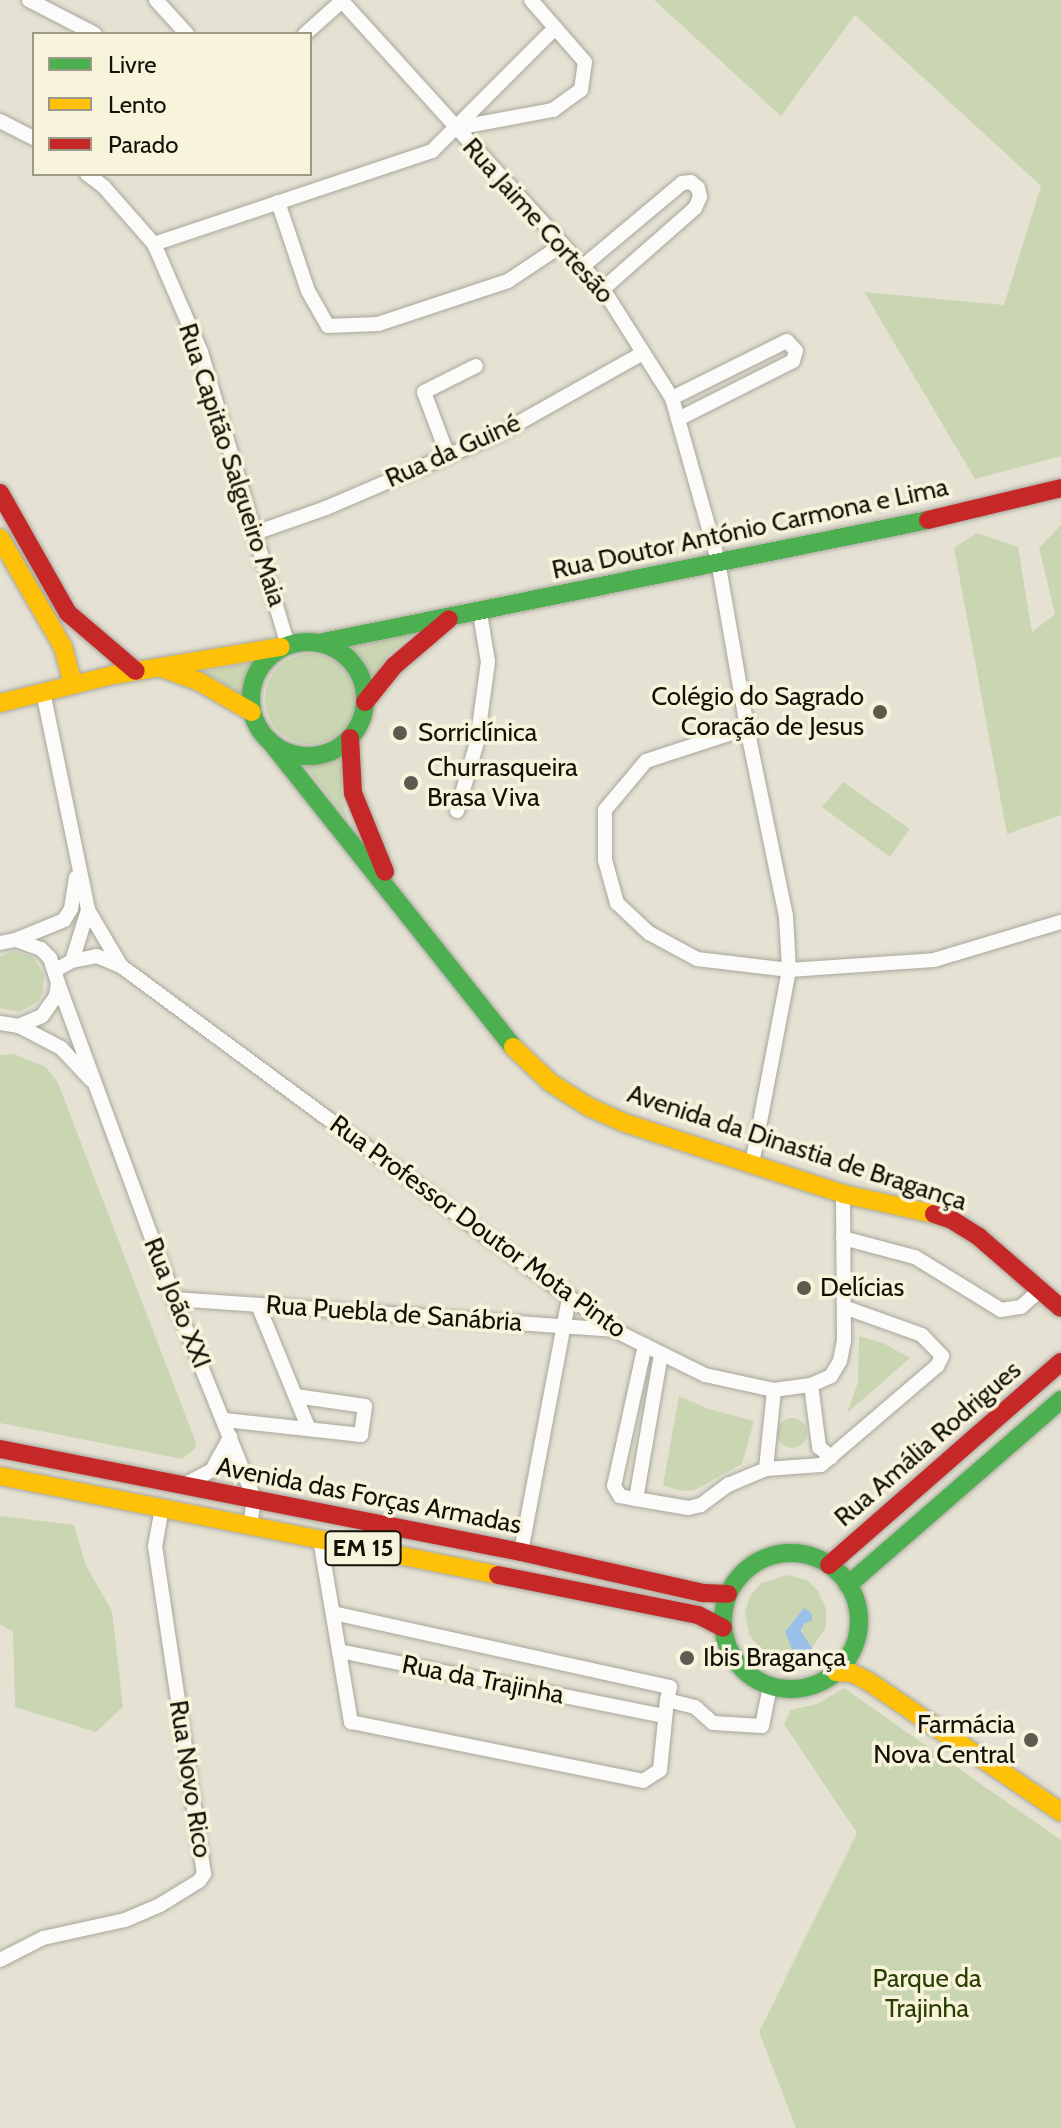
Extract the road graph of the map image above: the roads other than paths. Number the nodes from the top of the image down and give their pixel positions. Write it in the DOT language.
graph roads {
  1 [pos="29,0"];
  2 [pos="156,0"];
  3 [pos="531,0"];
  4 [pos="342,1"];
  5 [pos="555,28"];
  6 [pos="91,32"];
  7 [pos="185,32"];
  8 [pos="307,32"];
  9 [pos="0,121"];
  10 [pos="455,128"];
  11 [pos="32,137"];
  12 [pos="90,176"];
  13 [pos="278,202"];
  14 [pos="154,244"];
  15 [pos="562,245"];
  16 [pos="582,267"];
  17 [pos="603,289"];
  18 [pos="643,353"];
  19 [pos="476,366"];
  20 [pos="672,398"];
  21 [pos="678,419"];
  22 [pos="448,456"];
  23 [pos="1061,488"];
  24 [pos="0,493"];
  25 [pos="255,533"];
  26 [pos="0,538"];
  27 [pos="718,561"];
  28 [pos="480,613"];
  29 [pos="449,619"];
  30 [pos="319,643"];
  31 [pos="285,646"];
  32 [pos="160,667"];
  33 [pos="136,671"];
  34 [pos="73,685"];
  35 [pos="43,692"];
  36 [pos="365,702"];
  37 [pos="0,703"];
  38 [pos="252,712"];
  39 [pos="747,728"];
  40 [pos="350,738"];
  41 [pos="273,745"];
  42 [pos="457,811"];
  43 [pos="77,869"];
  44 [pos="395,894"];
  45 [pos="88,910"];
  46 [pos="1061,922"];
  47 [pos="51,928"];
  48 [pos="83,932"];
  49 [pos="16,940"];
  50 [pos="0,943"];
  51 [pos="108,948"];
  52 [pos="72,961"];
  53 [pos="121,966"];
  54 [pos="789,970"];
  55 [pos="57,977"];
  56 [pos="0,1024"];
  57 [pos="19,1026"];
  58 [pos="93,1081"];
  59 [pos="752,1164"];
  60 [pos="843,1194"];
  61 [pos="843,1238"];
  62 [pos="1041,1289"];
  63 [pos="569,1298"];
  64 [pos="174,1299"];
  65 [pos="258,1305"];
  66 [pos="844,1307"];
  67 [pos="1061,1308"];
  68 [pos="563,1326"];
  69 [pos="614,1330"];
  70 [pos="645,1345"];
  71 [pos="661,1354"];
  72 [pos="1061,1362"];
  73 [pos="811,1385"];
  74 [pos="774,1390"];
  75 [pos="296,1396"];
  76 [pos="1061,1400"];
  77 [pos="225,1420"];
  78 [pos="308,1427"];
  79 [pos="230,1437"];
  80 [pos="0,1449"];
  81 [pos="831,1457"];
  82 [pos="766,1469"];
  83 [pos="0,1476"];
  84 [pos="181,1486"];
  85 [pos="254,1498"];
  86 [pos="636,1499"];
  87 [pos="165,1510"];
  88 [pos="250,1525"];
  89 [pos="320,1539"];
  90 [pos="521,1552"];
  91 [pos="829,1565"];
  92 [pos="848,1585"];
  93 [pos="728,1594"];
  94 [pos="333,1613"];
  95 [pos="723,1628"];
  96 [pos="855,1643"];
  97 [pos="339,1651"];
  98 [pos="836,1672"];
  99 [pos="770,1686"];
  100 [pos="667,1700"];
  101 [pos="665,1716"];
  102 [pos="1059,1810"];
  103 [pos="0,1960"];
  1 -- 6 [label="street"];
  2 -- 7 [label="street"];
  3 -- 5 [label="street"];
  4 -- 8 [label="street"];
  4 -- 10 [label="street, Rua Jaime Cortesão"];
  5 -- 10 [label="street"];
  5 -- 10 [label="street"];
  9 -- 11 [label="street"];
  10 -- 13 [label="street"];
  10 -- 15 [label="street, Rua Jaime Cortesão"];
  12 -- 14 [label="street, Rua Capitão Salgueiro Maia"];
  13 -- 14 [label="street"];
  13 -- 15 [label="street"];
  14 -- 25 [label="street, Rua Capitão Salgueiro Maia"];
  15 -- 16 [label="street, Rua Jaime Cortesão"];
  16 -- 17 [label="street, Rua Jaime Cortesão"];
  16 -- 17 [label="street"];
  17 -- 18 [label="street, Rua Jaime Cortesão"];
  18 -- 20 [label="street, Rua Jaime Cortesão"];
  18 -- 22 [label="street, Rua da Guiné"];
  19 -- 22 [label="street"];
  20 -- 21 [label="street, Rua Jaime Cortesão"];
  20 -- 21 [label="street"];
  21 -- 27 [label="street, Rua Jaime Cortesão"];
  22 -- 25 [label="street, Rua da Guiné"];
  23 -- 27 [label="main road, Rua Doutor António Carmona e Lima"];
  24 -- 33 [label="main road"];
  25 -- 31 [label="street, Rua Capitão Salgueiro Maia"];
  26 -- 34 [label="main road"];
  27 -- 28 [label="main road, Rua Doutor António Carmona e Lima"];
  27 -- 39 [label="street, Rua Jaime Cortesão"];
  28 -- 29 [label="main road, Rua Doutor António Carmona e Lima"];
  28 -- 42 [label="street"];
  29 -- 30 [label="main road, Rua Doutor António Carmona e Lima"];
  29 -- 36 [label="main road, Rua Doutor António Carmona e Lima"];
  30 -- 31 [label="main road"];
  30 -- 36 [label="main road"];
  31 -- 32 [label="main road"];
  31 -- 38 [label="main road"];
  32 -- 33 [label="main road"];
  32 -- 38 [label="main road"];
  33 -- 34 [label="main road"];
  34 -- 35 [label="main road"];
  35 -- 37 [label="main road"];
  35 -- 43 [label="street, Rua Professor Doutor Mota Pinto"];
  36 -- 40 [label="main road"];
  38 -- 41 [label="main road"];
  39 -- 54 [label="street, Rua Jaime Cortesão"];
  39 -- 54 [label="street"];
  40 -- 41 [label="main road"];
  40 -- 44 [label="main road"];
  41 -- 44 [label="main road"];
  43 -- 45 [label="street, Rua Professor Doutor Mota Pinto"];
  43 -- 47 [label="street"];
  44 -- 59 [label="main road, Avenida da Dinastia de Bragança"];
  45 -- 48 [label="street"];
  45 -- 51 [label="street, Rua Professor Doutor Mota Pinto"];
  46 -- 54 [label="street"];
  47 -- 48 [label="street, Rua Professor Doutor Mota Pinto"];
  47 -- 49 [label="street"];
  48 -- 51 [label="street, Rua Professor Doutor Mota Pinto"];
  48 -- 52 [label="street"];
  49 -- 50 [label="street"];
  49 -- 55 [label="street"];
  51 -- 53 [label="street, Rua Professor Doutor Mota Pinto"];
  52 -- 53 [label="street, Rua Professor Doutor Mota Pinto"];
  52 -- 55 [label="street"];
  53 -- 63 [label="street, Rua Professor Doutor Mota Pinto"];
  54 -- 59 [label="street, Rua Jaime Cortesão"];
  55 -- 57 [label="street"];
  55 -- 58 [label="street, Rua João XXI"];
  56 -- 57 [label="street"];
  57 -- 58 [label="street, Rua João XXI"];
  58 -- 64 [label="street, Rua João XXI"];
  59 -- 60 [label="main road, Avenida da Dinastia de Bragança"];
  60 -- 61 [label="street"];
  60 -- 62 [label="main road, Avenida da Dinastia de Bragança"];
  61 -- 62 [label="street"];
  61 -- 66 [label="street"];
  62 -- 67 [label="main road, Avenida da Dinastia de Bragança"];
  63 -- 68 [label="street"];
  63 -- 69 [label="street, Rua Professor Doutor Mota Pinto"];
  64 -- 65 [label="street, Rua Puebla de Sanábria"];
  64 -- 77 [label="street, Rua João XXI"];
  65 -- 68 [label="street, Rua Puebla de Sanábria"];
  65 -- 75 [label="street"];
  66 -- 73 [label="street"];
  66 -- 81 [label="street"];
  68 -- 69 [label="street, Rua Puebla de Sanábria"];
  68 -- 90 [label="street"];
  69 -- 70 [label="street, Rua Professor Doutor Mota Pinto"];
  70 -- 71 [label="street, Rua Professor Doutor Mota Pinto"];
  70 -- 86 [label="street"];
  71 -- 74 [label="street, Rua Professor Doutor Mota Pinto"];
  71 -- 86 [label="street"];
  72 -- 91 [label="main road, Rua Amália Rodrigues"];
  73 -- 74 [label="street, Rua Professor Doutor Mota Pinto"];
  73 -- 81 [label="street"];
  74 -- 82 [label="street"];
  75 -- 78 [label="street"];
  75 -- 78 [label="street"];
  76 -- 92 [label="main road, Rua Amália Rodrigues"];
  77 -- 78 [label="street"];
  77 -- 79 [label="street, Rua João XXI"];
  79 -- 84 [label="street"];
  79 -- 85 [label="street, Rua João XXI"];
  80 -- 84 [label="main road, Avenida das Forças Armadas / EM 15"];
  81 -- 82 [label="street"];
  82 -- 86 [label="street"];
  83 -- 87 [label="main road, Avenida das Forças Armadas / EM 15"];
  84 -- 85 [label="main road, Avenida das Forças Armadas / EM 15"];
  85 -- 87 [label="main road"];
  85 -- 88 [label="street, Rua João XXI"];
  85 -- 90 [label="main road, Avenida das Forças Armadas / EM 15"];
  87 -- 88 [label="main road, Avenida das Forças Armadas / EM 15"];
  87 -- 103 [label="street, Rua Novo Rico"];
  88 -- 89 [label="main road, Avenida das Forças Armadas / EM 15"];
  89 -- 94 [label="street"];
  89 -- 95 [label="main road, Avenida das Forças Armadas / EM 15"];
  90 -- 93 [label="main road, Avenida das Forças Armadas / EM 15"];
  91 -- 92 [label="main road"];
  91 -- 93 [label="main road"];
  92 -- 96 [label="main road"];
  93 -- 95 [label="main road"];
  94 -- 97 [label="street"];
  94 -- 100 [label="street, Rua da Trajinha"];
  95 -- 99 [label="main road"];
  96 -- 98 [label="main road"];
  96 -- 102 [label="main road"];
  97 -- 101 [label="street, Rua da Trajinha"];
  97 -- 101 [label="street"];
  98 -- 99 [label="main road"];
  98 -- 102 [label="main road"];
  99 -- 100 [label="street"];
  100 -- 101 [label="street"];
}
